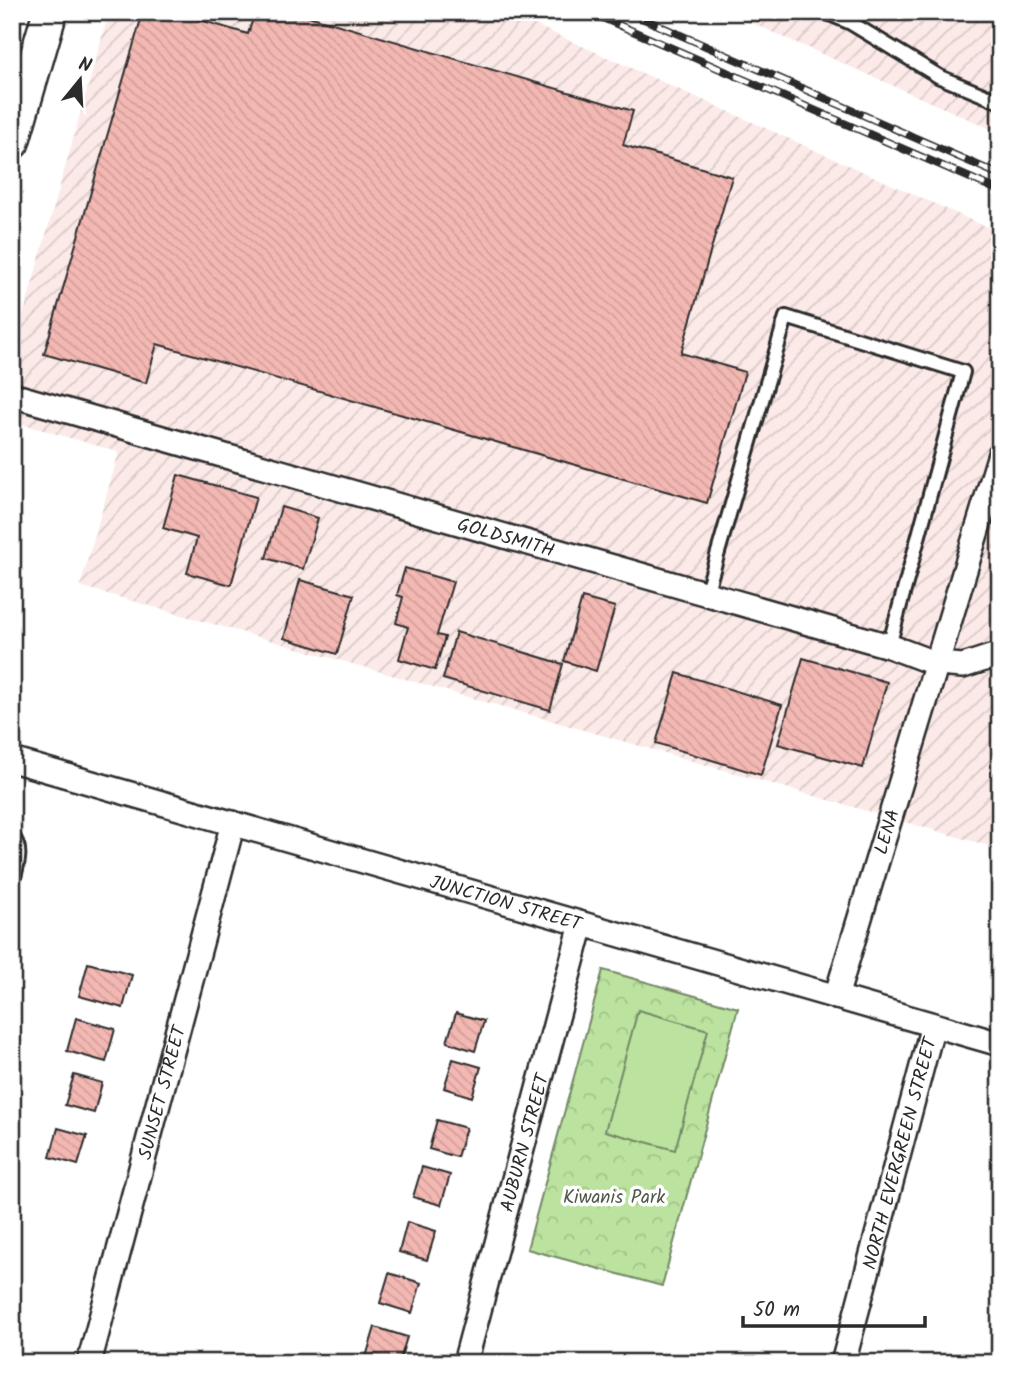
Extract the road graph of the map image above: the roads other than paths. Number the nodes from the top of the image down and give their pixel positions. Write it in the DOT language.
graph roads {
  1 [pos="50,12"];
  2 [pos="825,12"];
  3 [pos="853,18"];
  4 [pos="1000,102"];
  5 [pos="12,142"];
  6 [pos="12,395"];
  7 [pos="1000,454"];
  8 [pos="706,594"];
  9 [pos="889,646"];
  10 [pos="1000,654"];
  11 [pos="937,664"];
  12 [pos="12,760"];
  13 [pos="233,823"];
  14 [pos="12,836"];
  15 [pos="12,884"];
  16 [pos="582,924"];
  17 [pos="836,997"];
  18 [pos="933,1025"];
  19 [pos="1000,1044"];
  20 [pos="89,1363"];
  21 [pos="465,1363"];
  22 [pos="843,1363"];
  1 -- 5 [label="main road"];
  2 -- 3 [label="lane"];
  3 -- 4 [label="lane"];
  6 -- 8 [label="street, GOLDSMITH"];
  7 -- 11 [label="street, LENA"];
  8 -- 9 [label="street, GOLDSMITH"];
  8 -- 9 [label="lane"];
  9 -- 11 [label="street, GOLDSMITH"];
  10 -- 11 [label="street, GOLDSMITH"];
  11 -- 17 [label="street, LENA"];
  12 -- 13 [label="street, JUNCTION STREET"];
  13 -- 16 [label="street, JUNCTION STREET"];
  13 -- 20 [label="street, SUNSET STREET"];
  14 -- 15 [label="lane"];
  16 -- 17 [label="street, JUNCTION STREET"];
  16 -- 21 [label="street, AUBURN STREET"];
  17 -- 18 [label="street, JUNCTION STREET"];
  18 -- 19 [label="street, JUNCTION STREET"];
  18 -- 22 [label="street, NORTH EVERGREEN STREET"];
}
